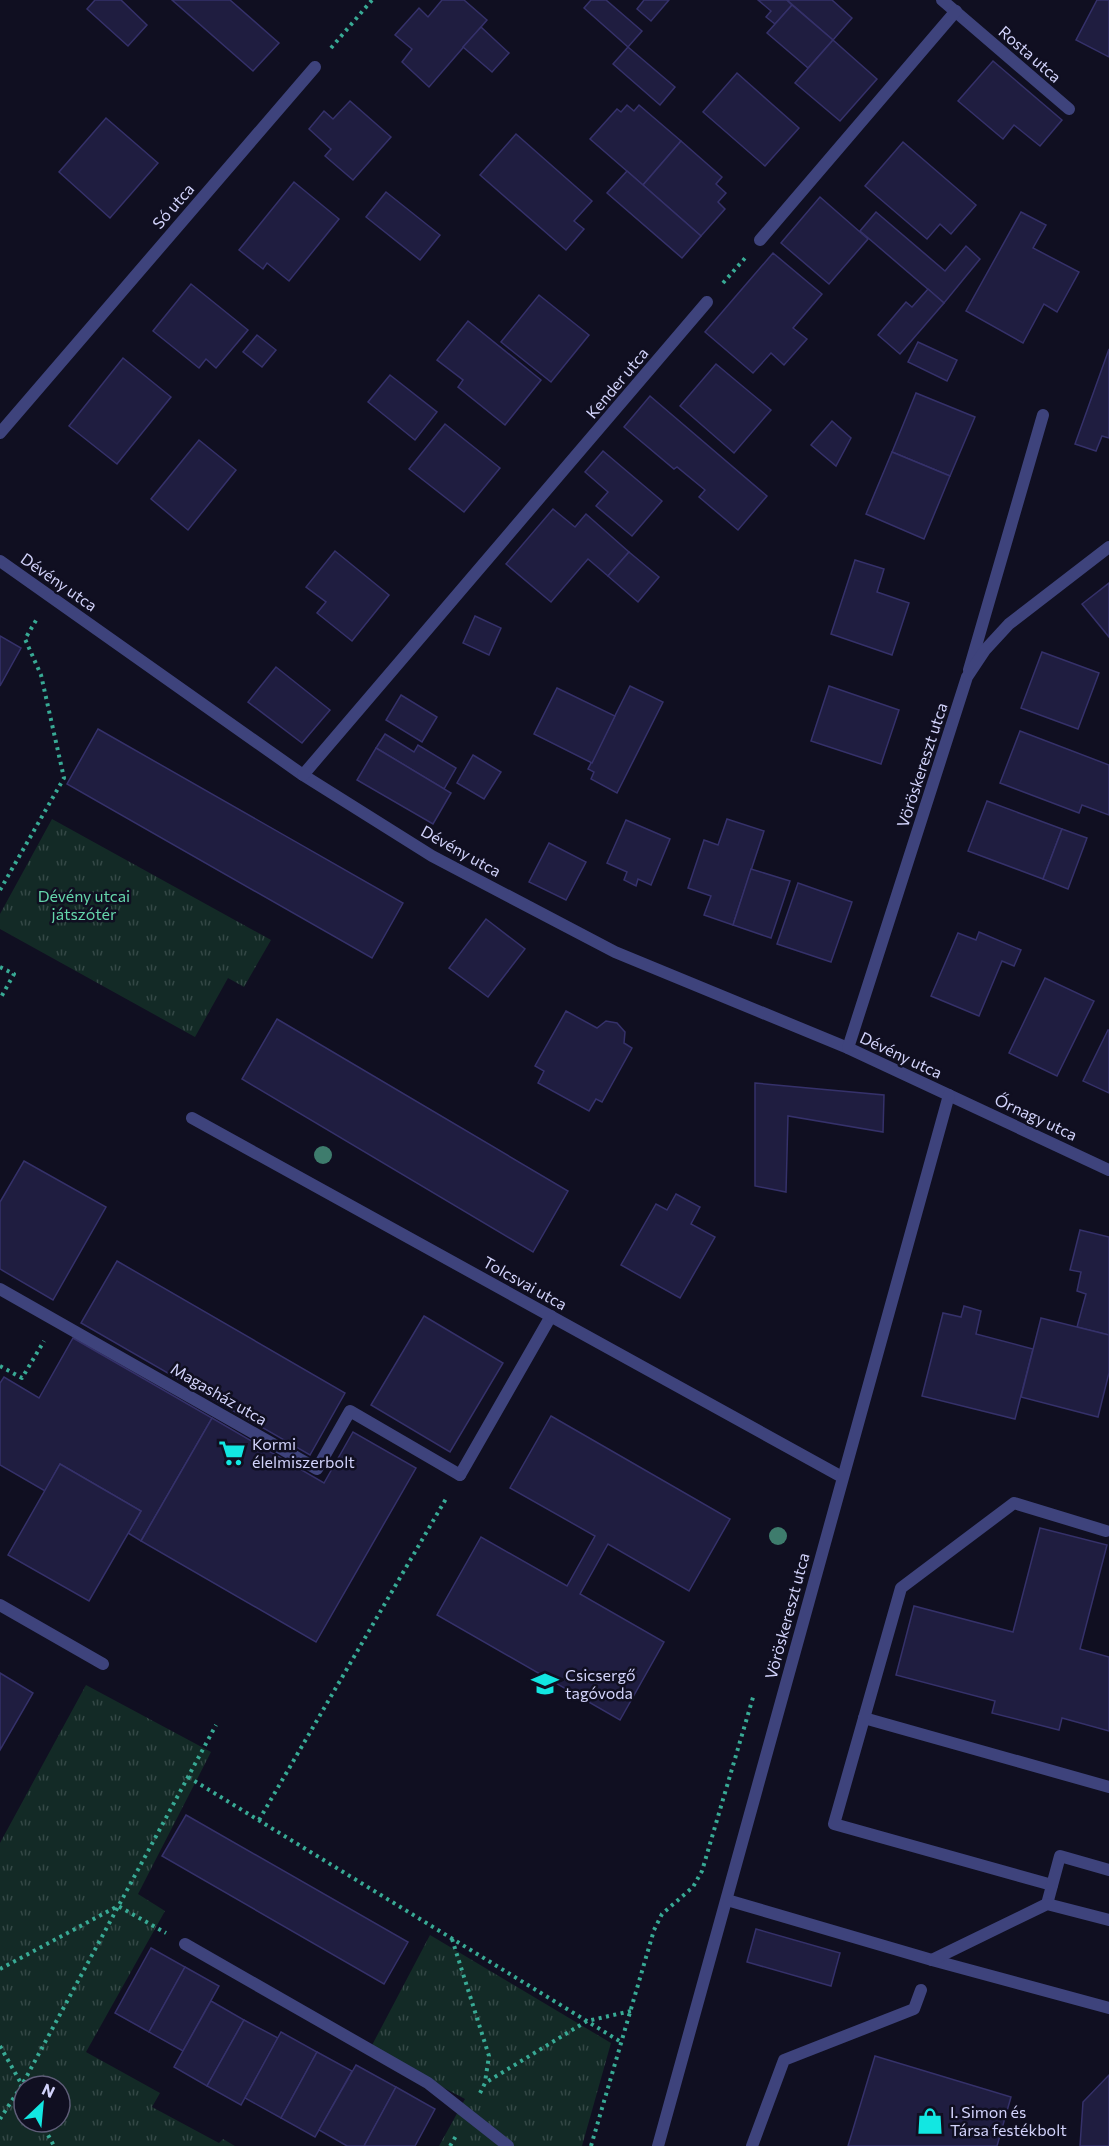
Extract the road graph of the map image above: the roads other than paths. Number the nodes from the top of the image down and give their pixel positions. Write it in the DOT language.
graph roads {
  1 [pos="942,0"];
  2 [pos="956,11"];
  3 [pos="315,67"];
  4 [pos="1069,109"];
  5 [pos="760,240"];
  6 [pos="707,302"];
  7 [pos="1043,415"];
  8 [pos="0,433"];
  9 [pos="1109,547"];
  10 [pos="0,561"];
  11 [pos="968,677"];
  12 [pos="303,776"];
  13 [pos="848,1048"];
  14 [pos="949,1095"];
  15 [pos="192,1118"];
  16 [pos="1109,1170"];
  17 [pos="0,1288"];
  18 [pos="552,1316"];
  19 [pos="842,1477"];
  20 [pos="1106,1531"];
  21 [pos="0,1605"];
  22 [pos="103,1664"];
  23 [pos="864,1718"];
  24 [pos="1109,1787"];
  25 [pos="1109,1870"];
  26 [pos="1052,1885"];
  27 [pos="727,1900"];
  28 [pos="1047,1904"];
  29 [pos="1109,1920"];
  30 [pos="185,1944"];
  31 [pos="932,1960"];
  32 [pos="921,1990"];
  33 [pos="1109,2008"];
  34 [pos="508,2146"];
  35 [pos="658,2146"];
  36 [pos="752,2146"];
  1 -- 2 [label="street, Rosta utca"];
  2 -- 4 [label="street, Rosta utca"];
  2 -- 5 [label="street"];
  3 -- 8 [label="street, Só utca"];
  6 -- 12 [label="street, Kender utca"];
  7 -- 11 [label="street"];
  9 -- 11 [label="street, Vöröskereszt utca"];
  10 -- 12 [label="street, Dévény utca"];
  11 -- 13 [label="street, Vöröskereszt utca"];
  12 -- 13 [label="street, Dévény utca"];
  13 -- 14 [label="street, Dévény utca"];
  14 -- 16 [label="street, Őrnagy utca"];
  14 -- 19 [label="street, Vöröskereszt utca"];
  15 -- 18 [label="street, Tolcsvai utca"];
  17 -- 18 [label="street, Magasház utca"];
  18 -- 19 [label="street, Tolcsvai utca"];
  19 -- 27 [label="street, Vöröskereszt utca"];
  20 -- 23 [label="street"];
  21 -- 22 [label="street"];
  23 -- 24 [label="street"];
  23 -- 26 [label="street"];
  25 -- 26 [label="street"];
  26 -- 28 [label="street"];
  27 -- 31 [label="street"];
  27 -- 35 [label="street, Vöröskereszt utca"];
  28 -- 29 [label="street"];
  28 -- 31 [label="street"];
  30 -- 34 [label="street"];
  31 -- 33 [label="street"];
  32 -- 36 [label="street"];
}
